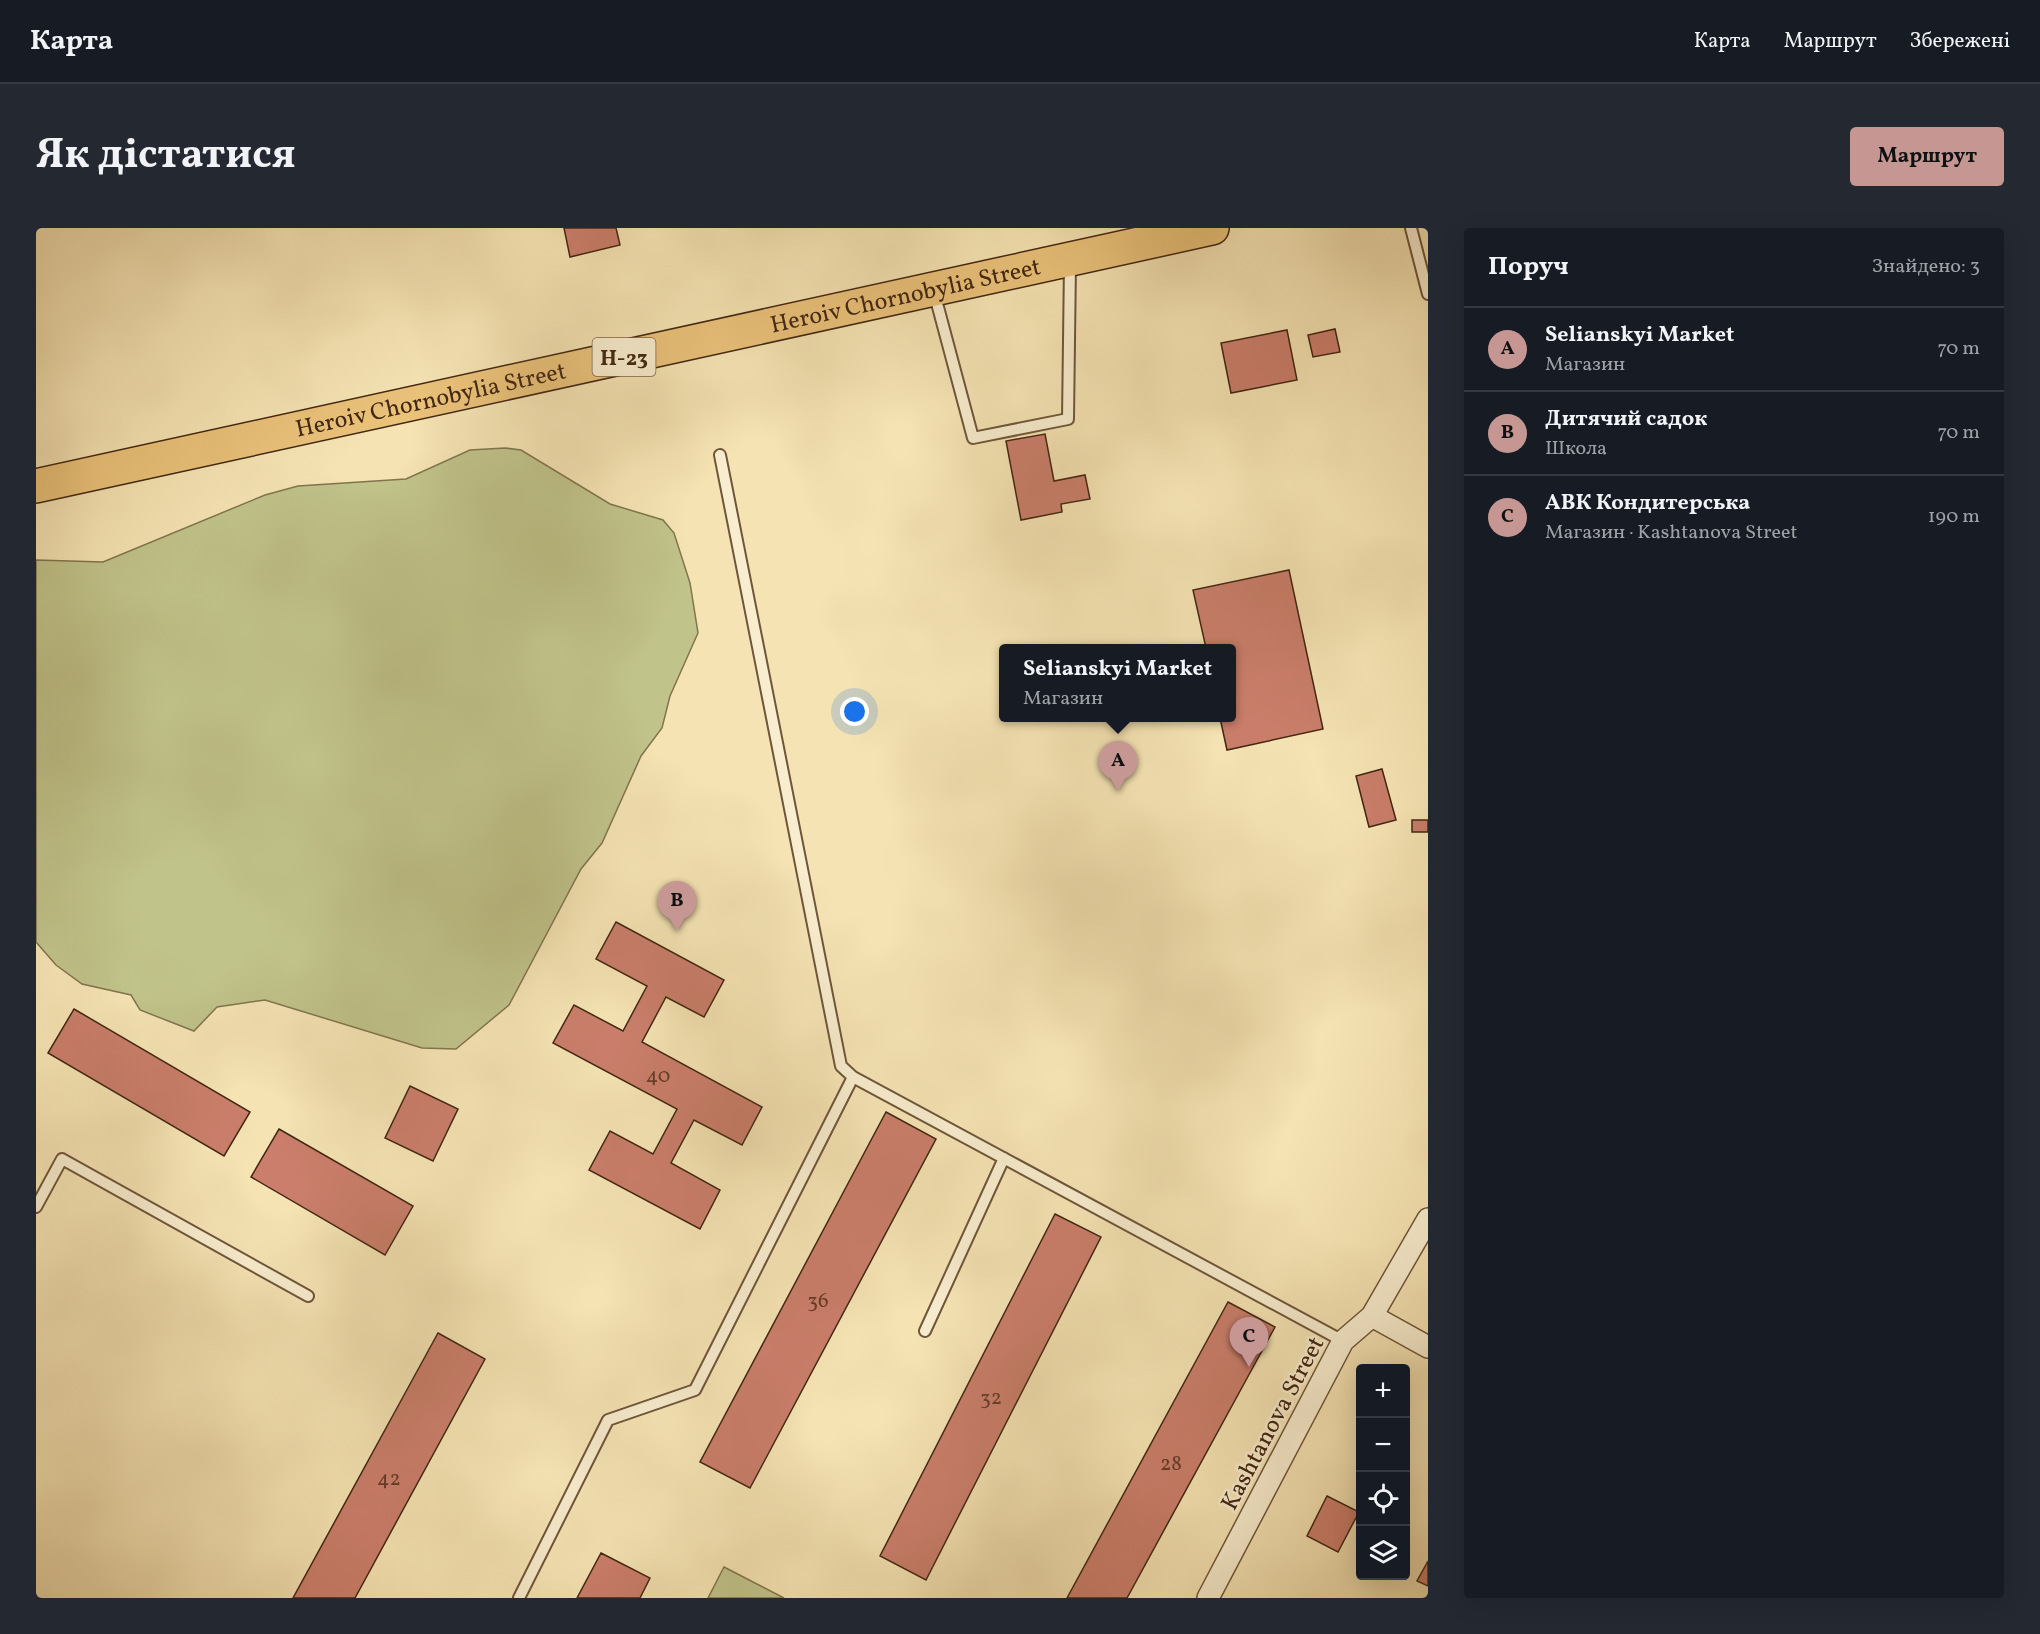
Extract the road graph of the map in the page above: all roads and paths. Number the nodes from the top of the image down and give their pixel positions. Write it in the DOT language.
graph roads {
  1 [pos="1212,228"];
  2 [pos="1411,228"];
  3 [pos="1070,258"];
  4 [pos="934,289"];
  5 [pos="1428,294"];
  6 [pos="720,455"];
  7 [pos="36,486"];
  8 [pos="853,1077"];
  9 [pos="1004,1158"];
  10 [pos="36,1207"];
  11 [pos="1428,1219"];
  12 [pos="308,1296"];
  13 [pos="1372,1316"];
  14 [pos="926,1330"];
  15 [pos="1343,1341"];
  16 [pos="1428,1347"];
  17 [pos="519,1598"];
  18 [pos="1208,1598"];
  1 -- 3 [label="main road, Heroiv Chornobylia Street / Н-23"];
  2 -- 5 [label="lane"];
  3 -- 4 [label="main road, Heroiv Chornobylia Street / Н-23"];
  3 -- 4 [label="lane"];
  4 -- 7 [label="main road, Heroiv Chornobylia Street / Н-23"];
  6 -- 8 [label="lane"];
  8 -- 9 [label="lane"];
  8 -- 17 [label="lane"];
  9 -- 14 [label="lane"];
  9 -- 15 [label="lane"];
  10 -- 12 [label="lane"];
  11 -- 13 [label="street, Kashtanova Street"];
  13 -- 15 [label="street, Kashtanova Street"];
  13 -- 16 [label="street"];
  15 -- 18 [label="street, Kashtanova Street"];
}
